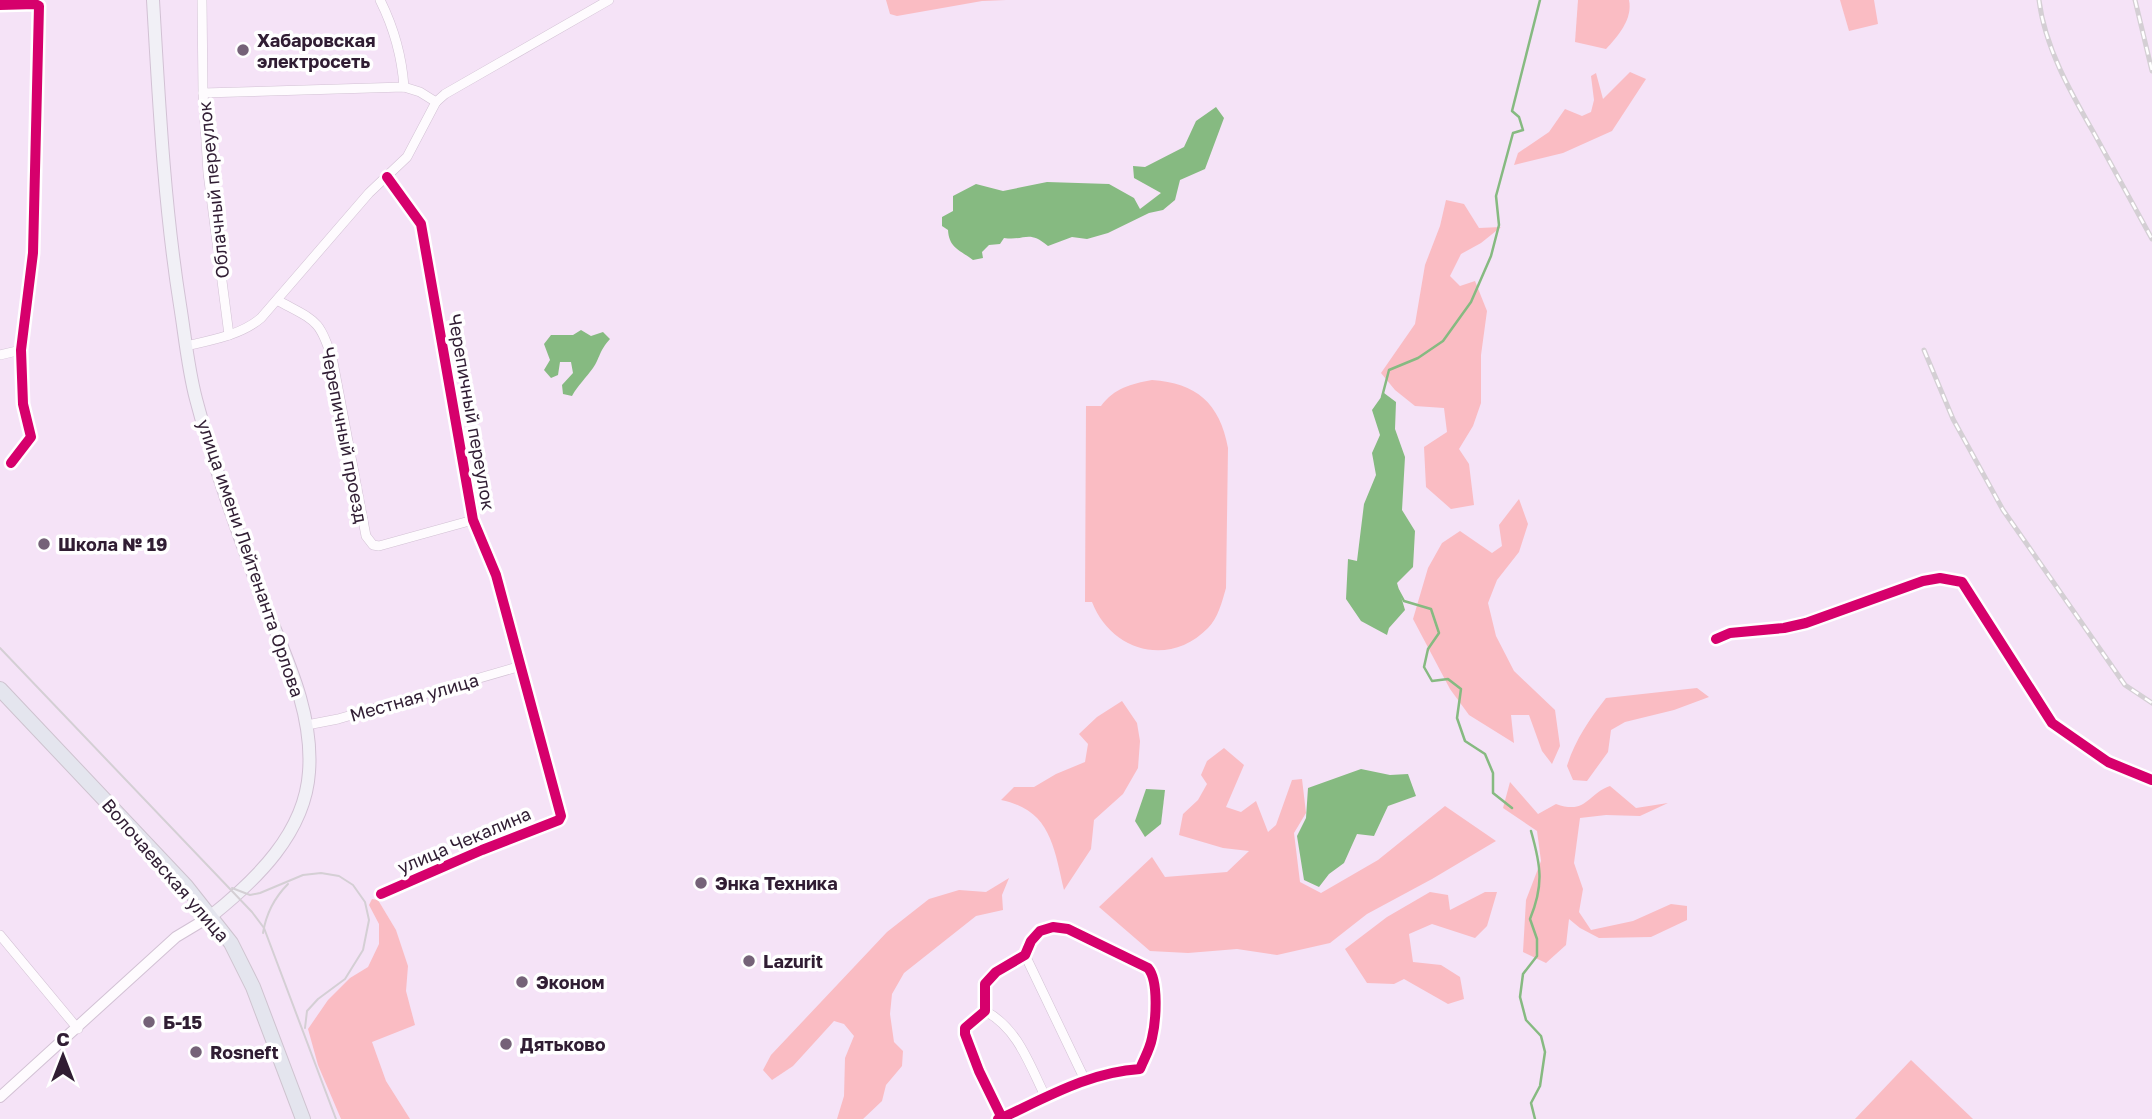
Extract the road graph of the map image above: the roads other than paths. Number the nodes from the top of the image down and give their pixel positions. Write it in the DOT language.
graph roads {
  1 [pos="153,0"];
  2 [pos="202,0"];
  3 [pos="380,0"];
  4 [pos="609,0"];
  5 [pos="0,5"];
  6 [pos="404,87"];
  7 [pos="204,93"];
  8 [pos="436,102"];
  9 [pos="387,177"];
  10 [pos="277,300"];
  11 [pos="229,335"];
  12 [pos="186,346"];
  13 [pos="21,350"];
  14 [pos="0,355"];
  15 [pos="11,463"];
  16 [pos="473,520"];
  17 [pos="1716,639"];
  18 [pos="521,666"];
  19 [pos="0,690"];
  20 [pos="307,724"];
  21 [pos="2152,780"];
  22 [pos="559,820"];
  23 [pos="382,894"];
  24 [pos="211,916"];
  25 [pos="0,935"];
  26 [pos="1025,955"];
  27 [pos="985,1010"];
  28 [pos="78,1029"];
  29 [pos="1085,1080"];
  30 [pos="0,1097"];
  31 [pos="1046,1098"];
  32 [pos="1000,1118"];
  33 [pos="303,1119"];
  1 -- 12 [label="main road, улица имени Лейтенанта Орлова"];
  2 -- 7 [label="street, Облачный переулок"];
  3 -- 6 [label="street"];
  4 -- 8 [label="street"];
  5 -- 13 [label="street"];
  6 -- 7 [label="street"];
  6 -- 8 [label="street"];
  7 -- 11 [label="street, Облачный переулок"];
  8 -- 9 [label="street"];
  9 -- 10 [label="street"];
  9 -- 16 [label="street, Черепичный переулок"];
  10 -- 11 [label="street"];
  10 -- 16 [label="street, Черепичный проезд"];
  11 -- 12 [label="street"];
  12 -- 20 [label="main road, улица имени Лейтенанта Орлова"];
  13 -- 14 [label="street"];
  13 -- 15 [label="street"];
  16 -- 18 [label="street, Черепичный переулок"];
  17 -- 21 [label="street"];
  18 -- 20 [label="street, Местная улица"];
  18 -- 22 [label="street, Черепичный переулок"];
  19 -- 24 [label="main road, Волочаевская улица"];
  20 -- 24 [label="main road, улица имени Лейтенанта Орлова"];
  22 -- 23 [label="street, улица Чекалина"];
  24 -- 28 [label="street"];
  24 -- 33 [label="main road, Волочаевская улица"];
  25 -- 28 [label="street"];
  26 -- 27 [label="street"];
  26 -- 29 [label="street"];
  26 -- 29 [label="street"];
  27 -- 31 [label="street"];
  27 -- 32 [label="street"];
  28 -- 30 [label="street"];
  29 -- 31 [label="street"];
  31 -- 32 [label="street"];
}
